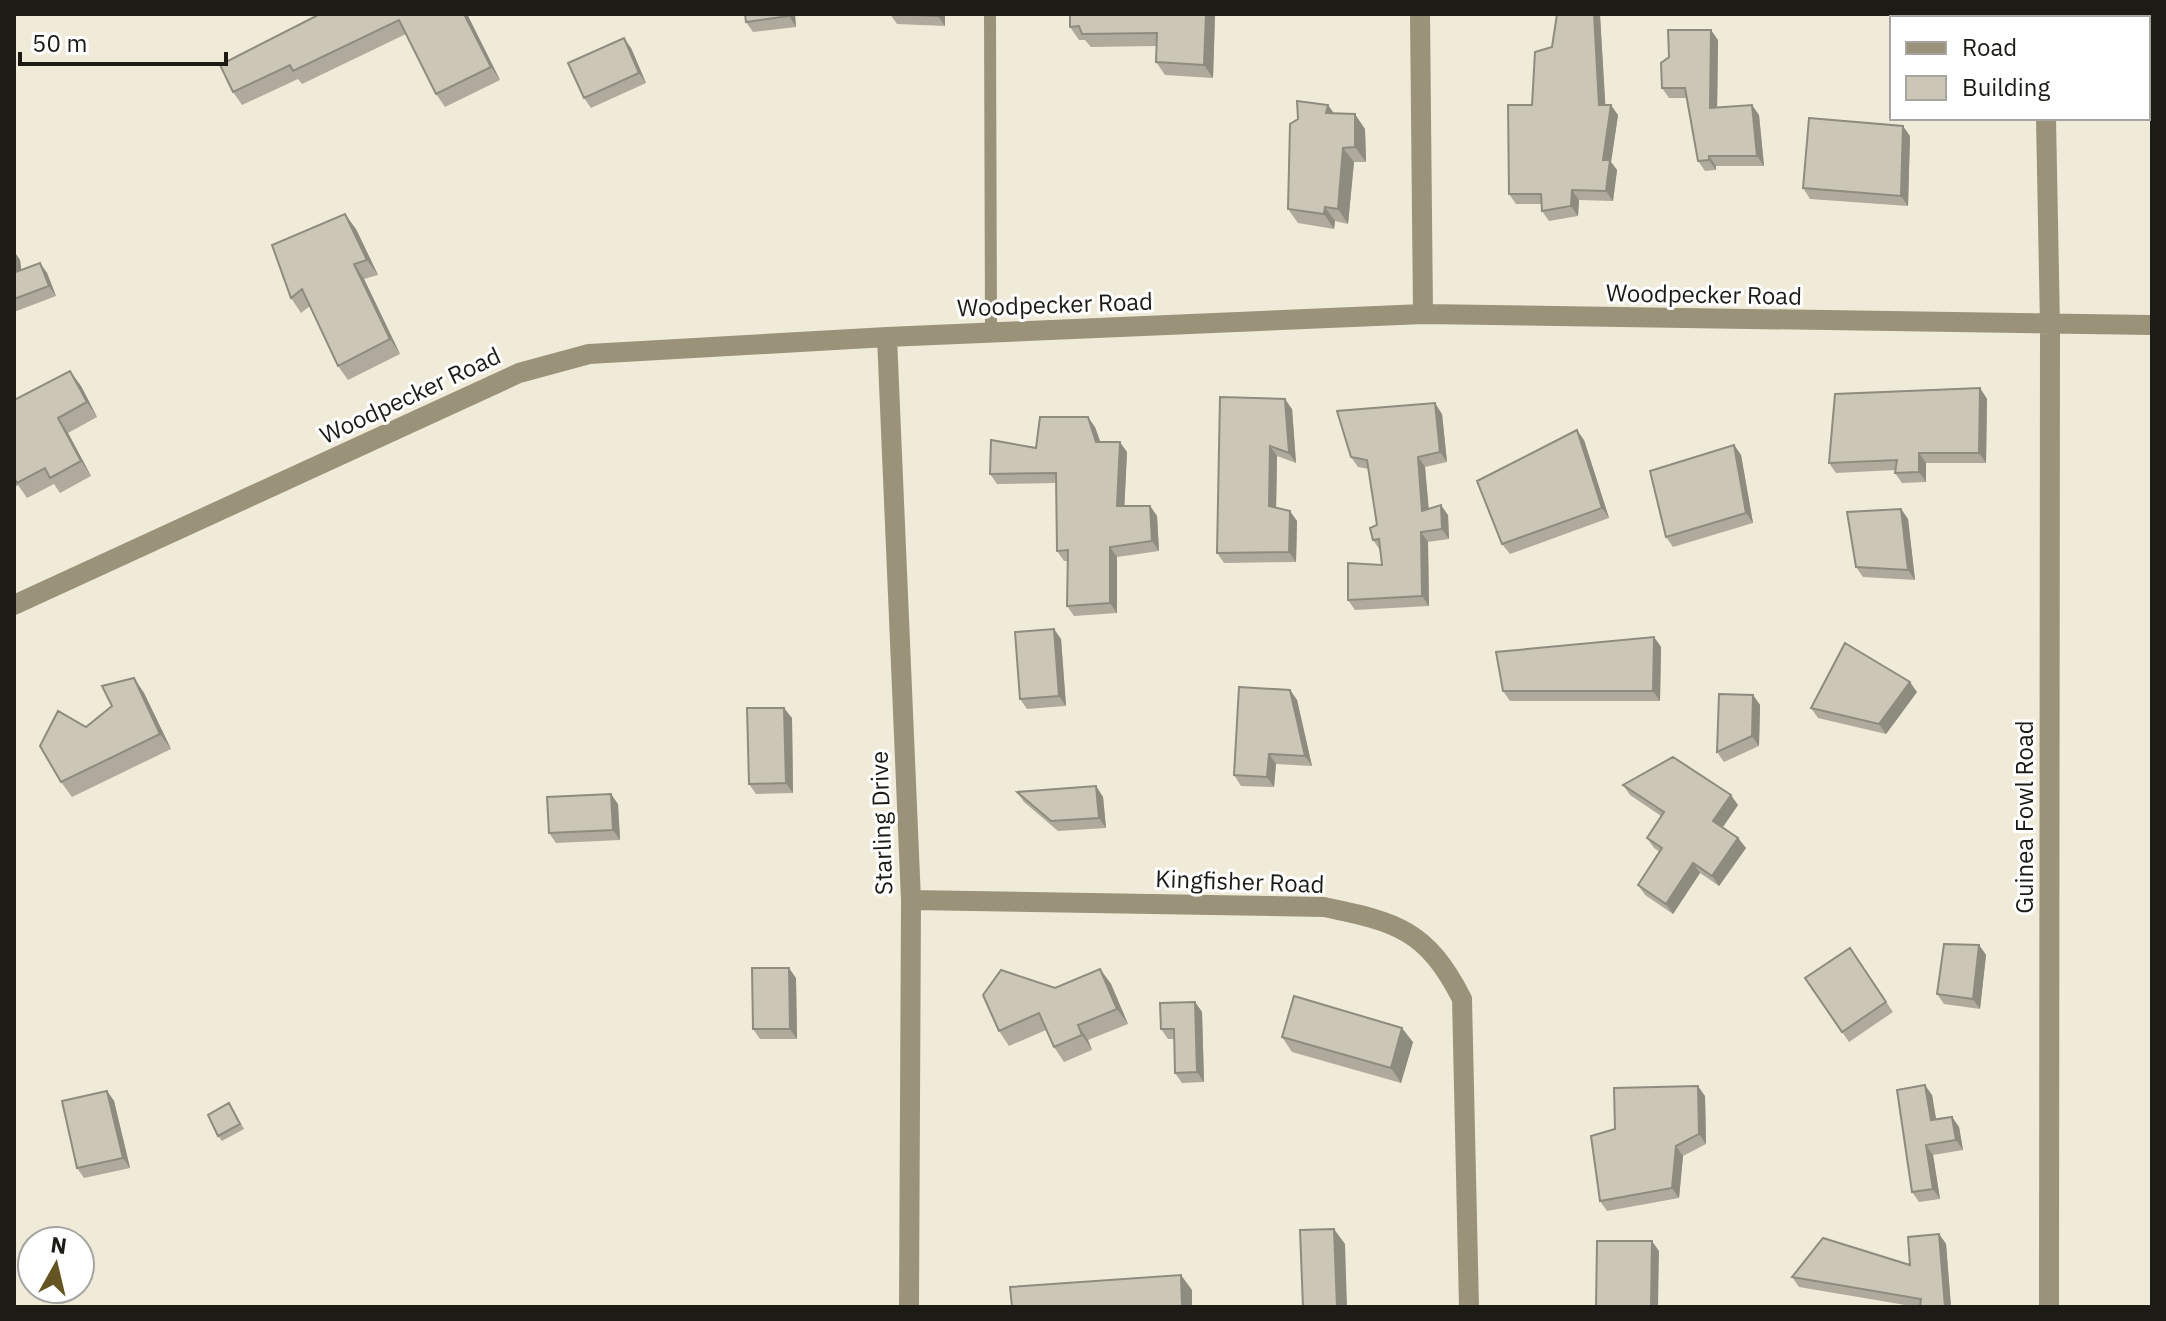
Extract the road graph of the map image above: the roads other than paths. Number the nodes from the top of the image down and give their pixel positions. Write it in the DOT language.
graph roads {
  1 [pos="990,14"];
  2 [pos="1420,14"];
  3 [pos="2046,120"];
  4 [pos="1423,314"];
  5 [pos="2152,325"];
  6 [pos="2050,326"];
  7 [pos="991,332"];
  8 [pos="887,337"];
  9 [pos="14,605"];
  10 [pos="911,900"];
  11 [pos="909,1307"];
  12 [pos="1469,1307"];
  13 [pos="2049,1307"];
  1 -- 7 [label="lane"];
  2 -- 4 [label="street"];
  3 -- 6 [label="street, Guinea Fowl Road"];
  4 -- 6 [label="street, Woodpecker Road"];
  4 -- 7 [label="street, Woodpecker Road"];
  5 -- 6 [label="street, Woodpecker Road"];
  6 -- 13 [label="street, Guinea Fowl Road"];
  7 -- 8 [label="street, Woodpecker Road"];
  8 -- 9 [label="street, Woodpecker Road"];
  8 -- 10 [label="street, Starling Drive"];
  10 -- 11 [label="street, Starling Drive"];
  10 -- 12 [label="street, Kingfisher Road"];
}
